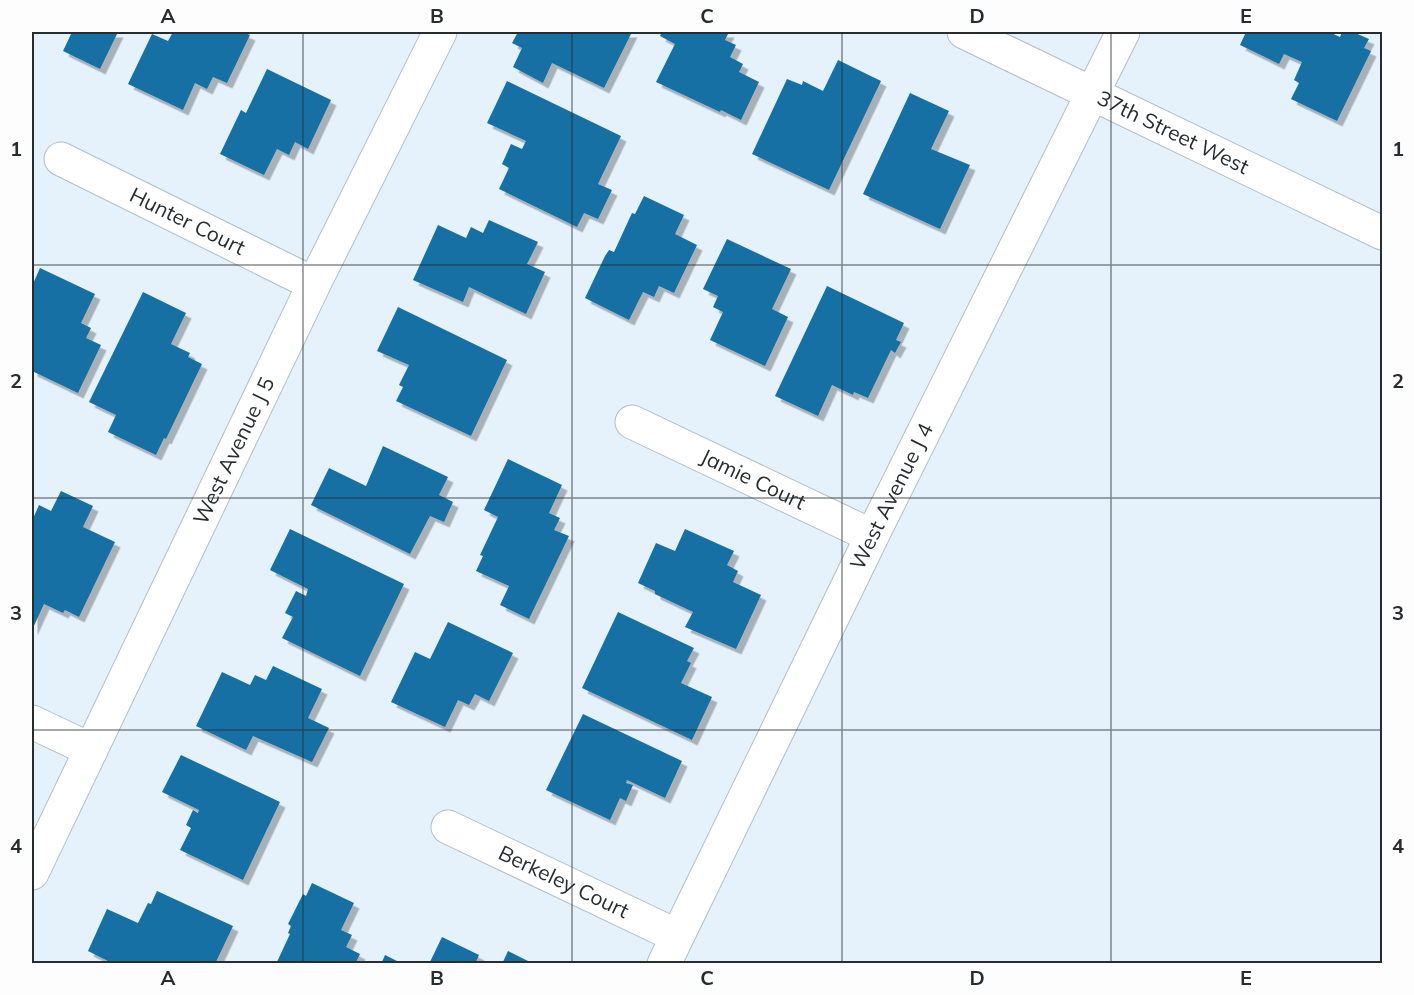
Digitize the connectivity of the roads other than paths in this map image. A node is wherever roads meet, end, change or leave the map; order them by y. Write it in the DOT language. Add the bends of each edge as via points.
graph roads {
  1 [pos="440,32"];
  2 [pos="964,32"];
  3 [pos="1123,32"];
  4 [pos="1092,93"];
  5 [pos="61,159"];
  6 [pos="1383,233"];
  7 [pos="314,284"];
  8 [pos="632,422"];
  9 [pos="872,536"];
  10 [pos="32,722"];
  11 [pos="91,750"];
  12 [pos="448,827"];
  13 [pos="32,873"];
  14 [pos="670,950"];
  1 -- 7 [label="street, West Avenue J 5"];
  2 -- 4 [label="street, 37th Street West"];
  3 -- 4 [label="street, West Avenue J 4"];
  4 -- 6 [label="street, 37th Street West"];
  4 -- 9 [label="street, West Avenue J 4"];
  5 -- 7 [label="street, Hunter Court"];
  7 -- 11 [label="street, West Avenue J 5"];
  8 -- 9 [label="street, Jamie Court"];
  9 -- 14 [label="street, West Avenue J 4"];
  10 -- 11 [label="street"];
  11 -- 13 [label="street, West Avenue J 5"];
  12 -- 14 [label="street, Berkeley Court"];
}
